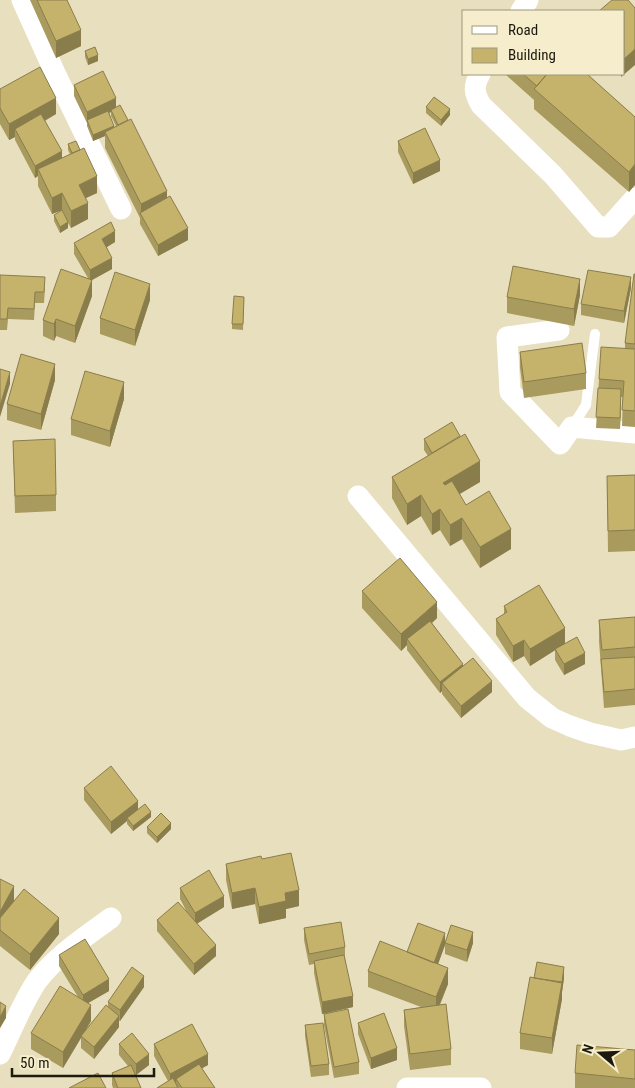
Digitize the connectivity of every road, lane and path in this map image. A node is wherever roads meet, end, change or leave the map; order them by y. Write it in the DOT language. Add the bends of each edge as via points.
graph roads {
  1 [pos="22,0"];
  2 [pos="479,75"];
  3 [pos="635,198"];
  4 [pos="121,209"];
  5 [pos="560,330"];
  6 [pos="595,334"];
  7 [pos="572,427"];
  8 [pos="635,433"];
  9 [pos="358,496"];
  10 [pos="635,737"];
  11 [pos="111,918"];
  12 [pos="0,1054"];
  13 [pos="407,1088"];
  14 [pos="481,1088"];
  1 -- 4 [label="street"];
  2 -- 3 [label="street" via="474,90 481,105 553,175 598,227 609,227"];
  5 -- 7 [label="street" via="507,337 510,392 560,444"];
  6 -- 7 [label="lane" via="586,405"];
  7 -- 8 [label="street"];
  9 -- 10 [label="street" via="527,698 552,718 570,726 621,740"];
  11 -- 12 [label="street" via="63,954 37,981"];
  13 -- 14 [label="street"];
}
